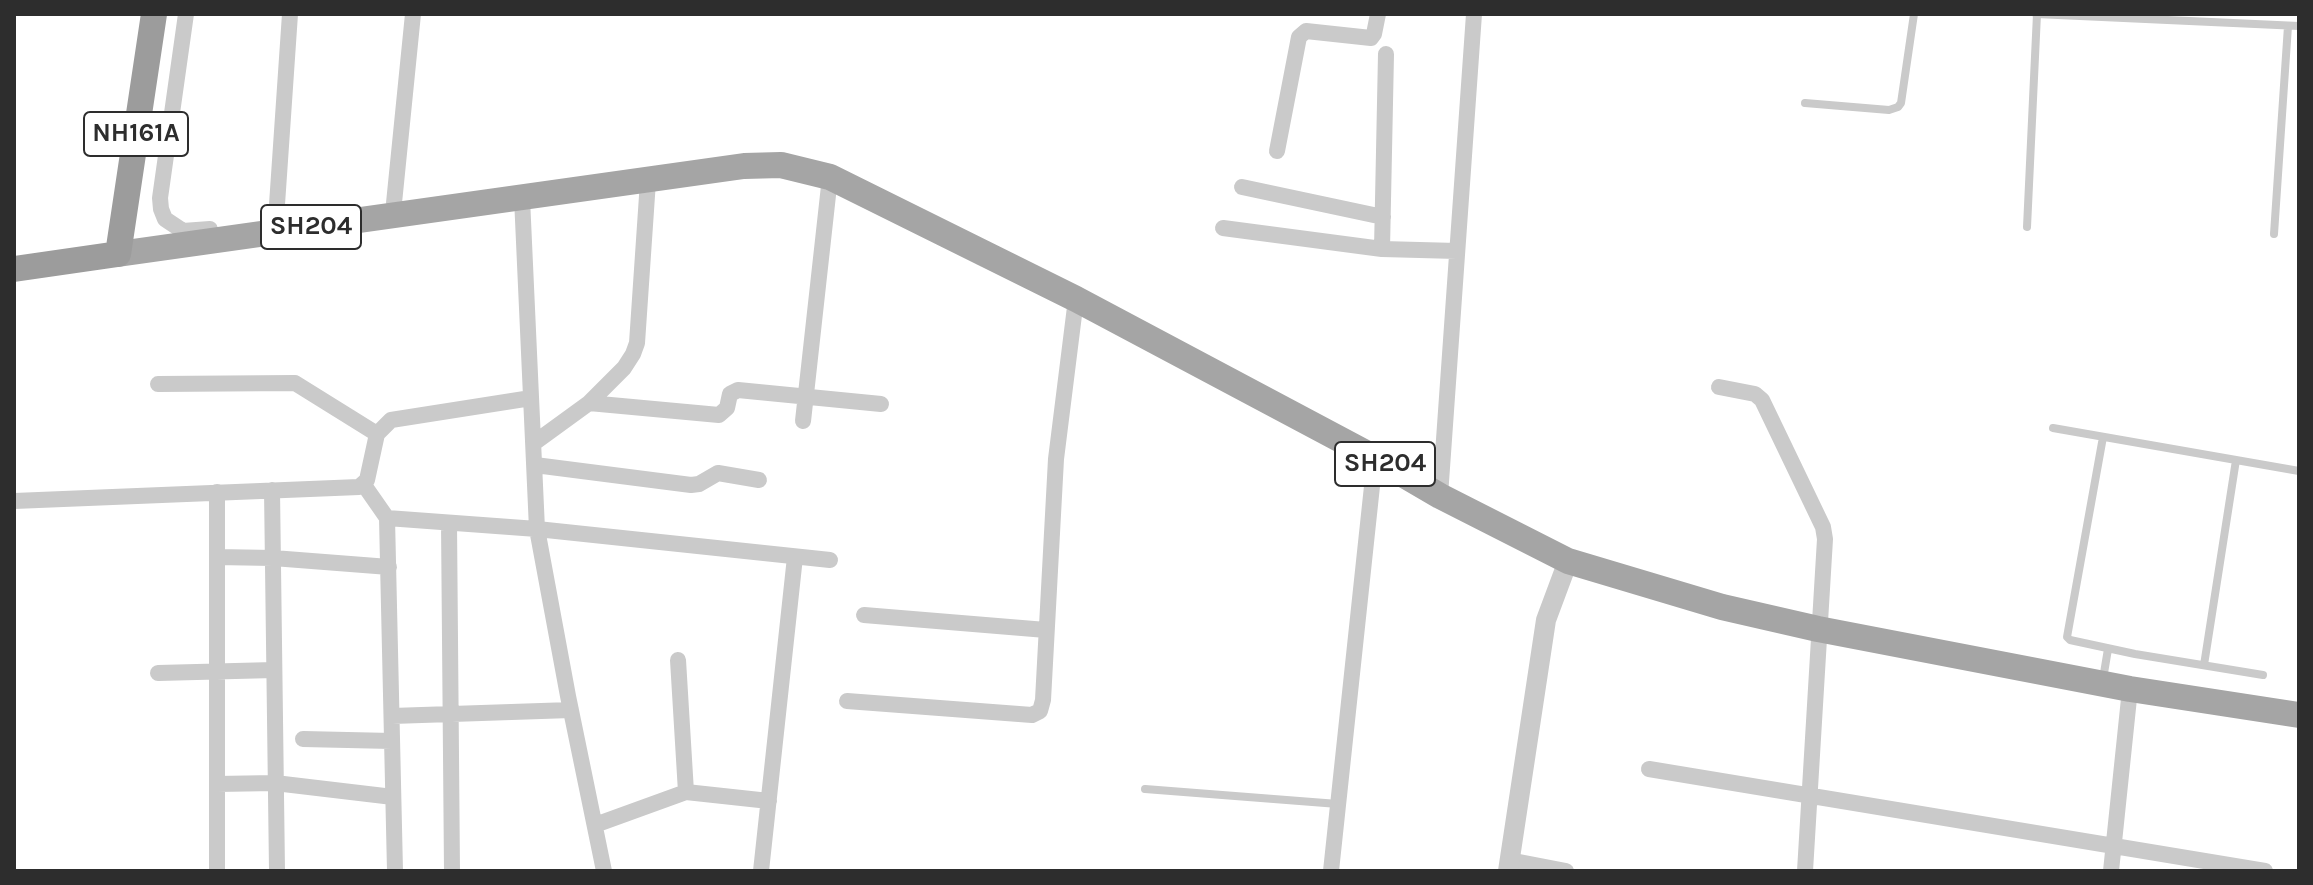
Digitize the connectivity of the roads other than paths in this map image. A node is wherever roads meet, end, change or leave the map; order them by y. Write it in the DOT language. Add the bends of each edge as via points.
graph roads {
  1 [pos="154,14"];
  2 [pos="186,14"];
  3 [pos="290,14"];
  4 [pos="413,14"];
  5 [pos="1378,14"];
  6 [pos="1474,14"];
  7 [pos="1914,14"];
  8 [pos="2036,14"];
  9 [pos="2288,26"];
  10 [pos="2299,26"];
  11 [pos="1386,54"];
  12 [pos="1805,103"];
  13 [pos="1277,151"];
  14 [pos="830,177"];
  15 [pos="648,181"];
  16 [pos="1242,187"];
  17 [pos="513,199"];
  18 [pos="394,203"];
  19 [pos="1383,217"];
  20 [pos="276,219"];
  21 [pos="2027,227"];
  22 [pos="1223,228"];
  23 [pos="2274,234"];
  24 [pos="1382,249"];
  25 [pos="1457,251"];
  26 [pos="118,254"];
  27 [pos="14,269"];
  28 [pos="1076,299"];
  29 [pos="158,384"];
  30 [pos="1719,387"];
  31 [pos="531,398"];
  32 [pos="806,398"];
  33 [pos="589,403"];
  34 [pos="881,404"];
  35 [pos="803,421"];
  36 [pos="2053,428"];
  37 [pos="377,434"];
  38 [pos="2103,437"];
  39 [pos="534,443"];
  40 [pos="1375,458"];
  41 [pos="2236,460"];
  42 [pos="535,465"];
  43 [pos="2299,471"];
  44 [pos="759,480"];
  45 [pos="364,485"];
  46 [pos="272,490"];
  47 [pos="217,492"];
  48 [pos="1440,496"];
  49 [pos="14,501"];
  50 [pos="387,518"];
  51 [pos="449,523"];
  52 [pos="537,529"];
  53 [pos="217,557"];
  54 [pos="795,557"];
  55 [pos="273,558"];
  56 [pos="830,560"];
  57 [pos="1568,561"];
  58 [pos="389,567"];
  59 [pos="864,615"];
  60 [pos="1818,629"];
  61 [pos="1046,630"];
  62 [pos="2108,649"];
  63 [pos="678,660"];
  64 [pos="2204,665"];
  65 [pos="217,670"];
  66 [pos="274,670"];
  67 [pos="158,673"];
  68 [pos="2263,675"];
  69 [pos="2102,684"];
  70 [pos="2130,689"];
  71 [pos="847,701"];
  72 [pos="571,710"];
  73 [pos="452,714"];
  74 [pos="2299,715"];
  75 [pos="392,716"];
  76 [pos="303,739"];
  77 [pos="392,741"];
  78 [pos="1649,769"];
  79 [pos="275,783"];
  80 [pos="217,784"];
  81 [pos="1145,789"];
  82 [pos="686,792"];
  83 [pos="1808,794"];
  84 [pos="393,797"];
  85 [pos="769,801"];
  86 [pos="1338,804"];
  87 [pos="595,825"];
  88 [pos="2114,845"];
  89 [pos="1508,865"];
  90 [pos="217,871"];
  91 [pos="277,871"];
  92 [pos="395,871"];
  93 [pos="452,871"];
  94 [pos="604,871"];
  95 [pos="761,871"];
  96 [pos="1331,871"];
  97 [pos="1566,871"];
  98 [pos="1805,871"];
  99 [pos="2111,871"];
  100 [pos="2265,871"];
  1 -- 26 [label="highway, NH161A"];
  2 -- 20 [label="street" via="160,198 165,219 183,231"];
  3 -- 20 [label="street"];
  4 -- 18 [label="street"];
  5 -- 13 [label="street" via="1371,38 1306,31 1299,37"];
  6 -- 25 [label="street"];
  7 -- 12 [label="lane" via="1898,107"];
  8 -- 9 [label="lane"];
  8 -- 21 [label="lane"];
  9 -- 10 [label="lane"];
  9 -- 23 [label="lane"];
  11 -- 19 [label="street"];
  14 -- 15 [label="main road, SH204" via="781,165"];
  14 -- 28 [label="main road, SH204"];
  14 -- 32 [label="street"];
  15 -- 17 [label="main road, SH204"];
  15 -- 33 [label="street" via="637,343 624,368"];
  16 -- 19 [label="street"];
  17 -- 18 [label="street" via="510,189"];
  17 -- 26 [label="main road, SH204"];
  17 -- 31 [label="street"];
  18 -- 20 [label="street"];
  19 -- 24 [label="street"];
  22 -- 24 [label="street"];
  24 -- 25 [label="street"];
  25 -- 48 [label="street"];
  26 -- 27 [label="highway"];
  28 -- 40 [label="main road, SH204"];
  28 -- 61 [label="street" via="1056,459"];
  29 -- 37 [label="street" via="295,383"];
  30 -- 60 [label="street" via="1762,400 1823,527 1826,549"];
  31 -- 37 [label="street" via="391,420"];
  31 -- 39 [label="street"];
  32 -- 33 [label="street" via="738,390 719,415"];
  32 -- 34 [label="street"];
  32 -- 35 [label="street"];
  33 -- 39 [label="street"];
  36 -- 38 [label="lane"];
  37 -- 45 [label="street"];
  38 -- 41 [label="lane"];
  38 -- 62 [label="lane" via="2066,632 2070,640"];
  39 -- 42 [label="street"];
  40 -- 48 [label="main road, SH204"];
  40 -- 86 [label="street"];
  41 -- 43 [label="lane"];
  41 -- 64 [label="lane"];
  42 -- 44 [label="street" via="691,485 718,473"];
  42 -- 52 [label="street"];
  45 -- 46 [label="street"];
  45 -- 50 [label="street"];
  46 -- 47 [label="street"];
  46 -- 55 [label="street"];
  47 -- 49 [label="street"];
  47 -- 53 [label="street"];
  48 -- 57 [label="main road, SH204"];
  50 -- 51 [label="street"];
  50 -- 58 [label="street"];
  51 -- 52 [label="street"];
  51 -- 73 [label="street"];
  52 -- 54 [label="street"];
  52 -- 72 [label="street"];
  53 -- 55 [label="street"];
  53 -- 65 [label="street"];
  54 -- 56 [label="street"];
  54 -- 85 [label="street"];
  55 -- 58 [label="street"];
  55 -- 66 [label="street"];
  57 -- 60 [label="main road, SH204"];
  57 -- 89 [label="street" via="1546,620"];
  58 -- 75 [label="street"];
  59 -- 61 [label="street"];
  60 -- 69 [label="main road, SH204"];
  60 -- 83 [label="street"];
  61 -- 71 [label="street" via="1043,700 1036,714"];
  62 -- 64 [label="lane"];
  62 -- 69 [label="lane"];
  63 -- 82 [label="street"];
  64 -- 68 [label="lane"];
  65 -- 66 [label="street"];
  65 -- 67 [label="street"];
  65 -- 80 [label="street"];
  66 -- 79 [label="street"];
  69 -- 70 [label="main road, SH204"];
  70 -- 74 [label="main road, SH204"];
  70 -- 88 [label="street"];
  72 -- 73 [label="street"];
  72 -- 87 [label="street"];
  73 -- 75 [label="street"];
  73 -- 93 [label="street"];
  75 -- 77 [label="street"];
  76 -- 77 [label="street"];
  77 -- 84 [label="street"];
  78 -- 83 [label="street"];
  79 -- 80 [label="street"];
  79 -- 84 [label="street"];
  79 -- 91 [label="street"];
  80 -- 90 [label="street"];
  81 -- 86 [label="lane"];
  82 -- 85 [label="street"];
  82 -- 87 [label="street"];
  83 -- 88 [label="street"];
  83 -- 98 [label="street"];
  84 -- 92 [label="street"];
  85 -- 95 [label="street"];
  86 -- 96 [label="street"];
  87 -- 94 [label="street"];
  88 -- 99 [label="street"];
  88 -- 100 [label="street"];
  89 -- 97 [label="street"];
}
